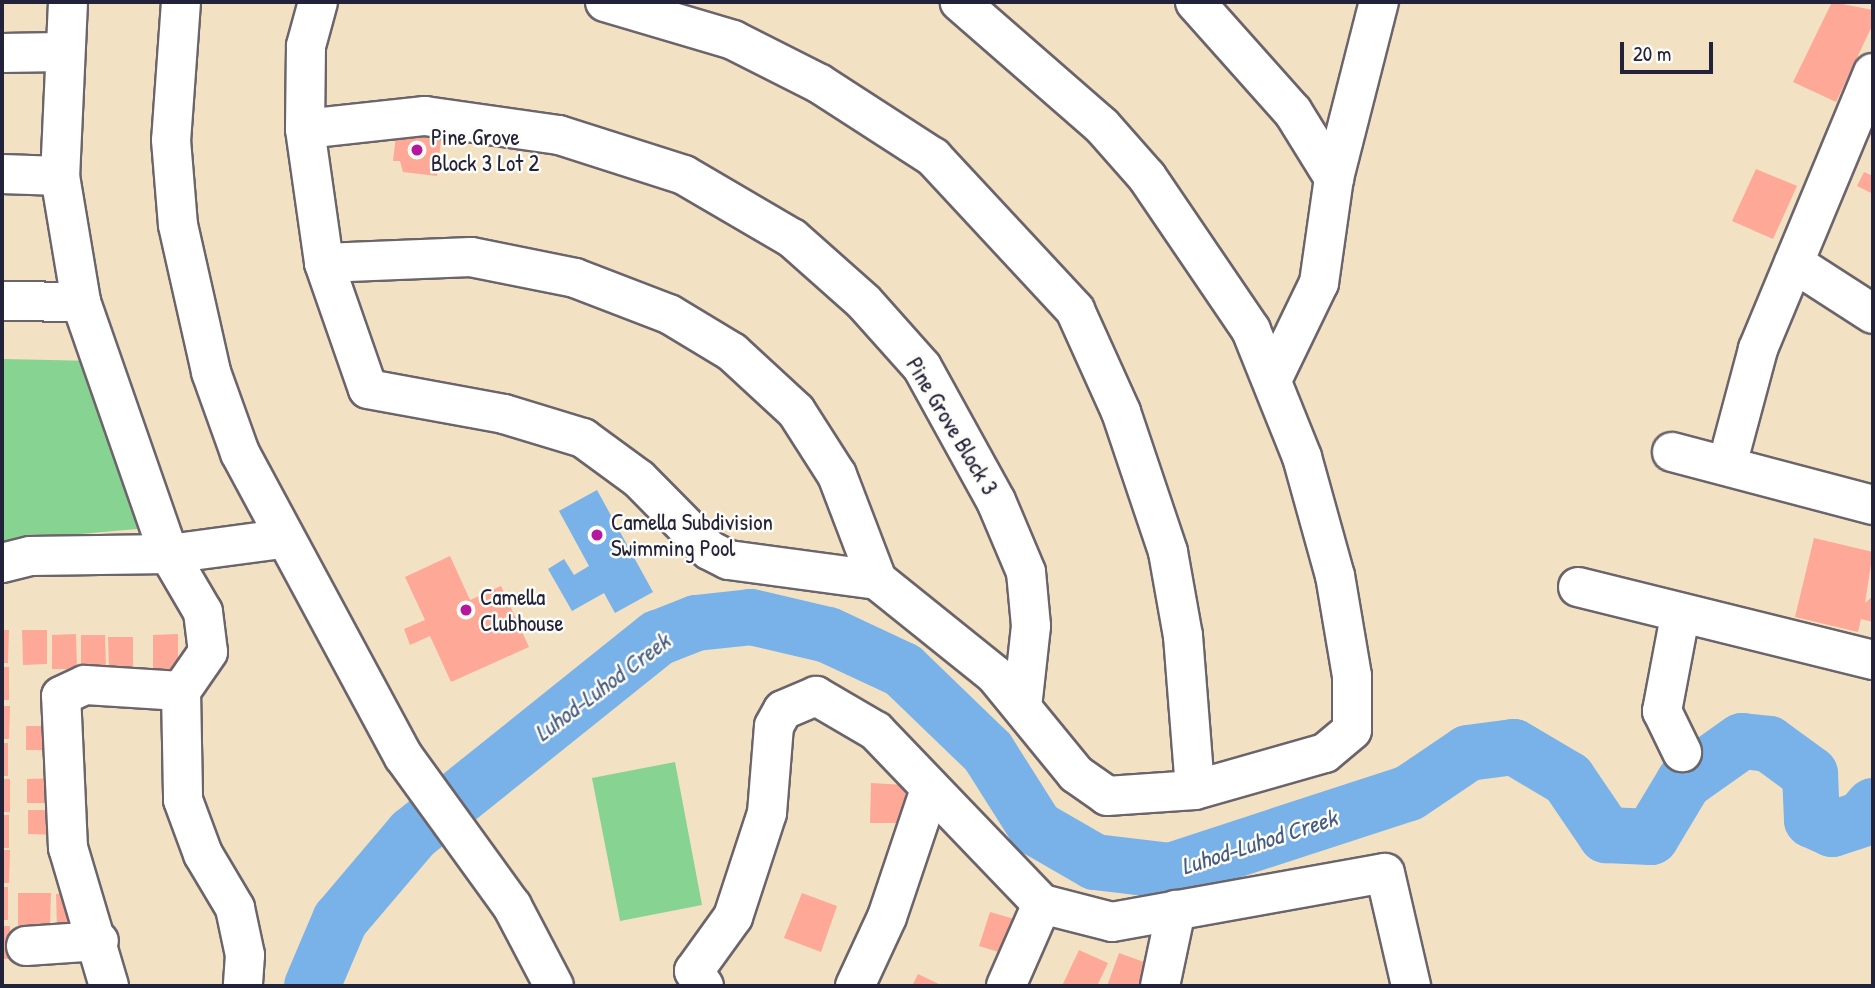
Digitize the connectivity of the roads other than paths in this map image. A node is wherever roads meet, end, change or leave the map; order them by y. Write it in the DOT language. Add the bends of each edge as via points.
graph roads {
  1 [pos="68,2"];
  2 [pos="181,2"];
  3 [pos="318,2"];
  4 [pos="605,2"];
  5 [pos="960,2"];
  6 [pos="1379,2"];
  7 [pos="1198,3"];
  8 [pos="62,52"];
  9 [pos="2,53"];
  10 [pos="1873,72"];
  11 [pos="1863,120"];
  12 [pos="305,129"];
  13 [pos="2,174"];
  14 [pos="60,176"];
  15 [pos="1334,178"];
  16 [pos="324,262"];
  17 [pos="1794,263"];
  18 [pos="2,301"];
  19 [pos="81,302"];
  20 [pos="1873,314"];
  21 [pos="1273,378"];
  22 [pos="1672,452"];
  23 [pos="1727,466"];
  24 [pos="1873,505"];
  25 [pos="282,539"];
  26 [pos="169,554"];
  27 [pos="2,563"];
  28 [pos="877,580"];
  29 [pos="1578,587"];
  30 [pos="1680,616"];
  31 [pos="1873,660"];
  32 [pos="181,691"];
  33 [pos="1022,707"];
  34 [pos="1682,752"];
  35 [pos="1195,790"];
  36 [pos="929,792"];
  37 [pos="1042,904"];
  38 [pos="1176,911"];
  39 [pos="99,941"];
  40 [pos="26,946"];
  41 [pos="109,986"];
  42 [pos="243,986"];
  43 [pos="554,986"];
  44 [pos="704,986"];
  45 [pos="855,986"];
  46 [pos="1006,986"];
  47 [pos="1160,986"];
  48 [pos="1411,986"];
  1 -- 8 [label="street"];
  2 -- 25 [label="street" via="171,140 178,225 211,372"];
  3 -- 12 [label="street" via="306,46"];
  4 -- 35 [label="street" via="733,40 820,84 933,156 1075,310 1121,412 1168,552 1183,636"];
  5 -- 21 [label="street" via="1046,71 1147,177 1251,330"];
  6 -- 15 [label="street"];
  7 -- 15 [label="street" via="1293,112"];
  8 -- 9 [label="street"];
  8 -- 14 [label="street"];
  10 -- 11 [label="street"];
  11 -- 17 [label="street"];
  12 -- 16 [label="street"];
  12 -- 33 [label="street, Pine Grove Block 3" via="425,116 559,135 684,175 792,238 864,302 922,368 996,501 1026,572 1031,626"];
  13 -- 14 [label="street"];
  14 -- 19 [label="street"];
  15 -- 21 [label="street" via="1319,283"];
  16 -- 28 [label="street" via="361,376 377,395 504,414 583,438 639,479 709,550 729,559"];
  16 -- 28 [label="street" via="471,257 575,278 669,313 732,352 796,411 837,475"];
  17 -- 20 [label="street"];
  17 -- 23 [label="street" via="1758,349"];
  18 -- 19 [label="street"];
  19 -- 26 [label="street"];
  21 -- 35 [label="street" via="1335,576 1352,676 1352,730 1325,753"];
  22 -- 23 [label="street"];
  23 -- 24 [label="street"];
  25 -- 26 [label="street"];
  25 -- 43 [label="street" via="424,789 512,906"];
  26 -- 27 [label="street" via="30,556"];
  26 -- 32 [label="street" via="198,594 208,652"];
  28 -- 33 [label="street" via="995,675"];
  29 -- 30 [label="street"];
  30 -- 31 [label="street"];
  30 -- 34 [label="street" via="1662,711"];
  32 -- 39 [label="street" via="85,685 61,696 68,848"];
  32 -- 42 [label="street" via="183,800 203,854 235,908 245,955"];
  33 -- 35 [label="street" via="1076,774 1107,796"];
  36 -- 37 [label="street"];
  36 -- 44 [label="street" via="854,713 817,696 783,710 774,726 767,813 750,870 733,918 694,971"];
  36 -- 45 [label="street" via="887,917"];
  37 -- 38 [label="street" via="1112,922"];
  37 -- 46 [label="street"];
  38 -- 47 [label="street"];
  38 -- 48 [label="street" via="1385,873"];
  39 -- 40 [label="street"];
  39 -- 41 [label="street"];
}
